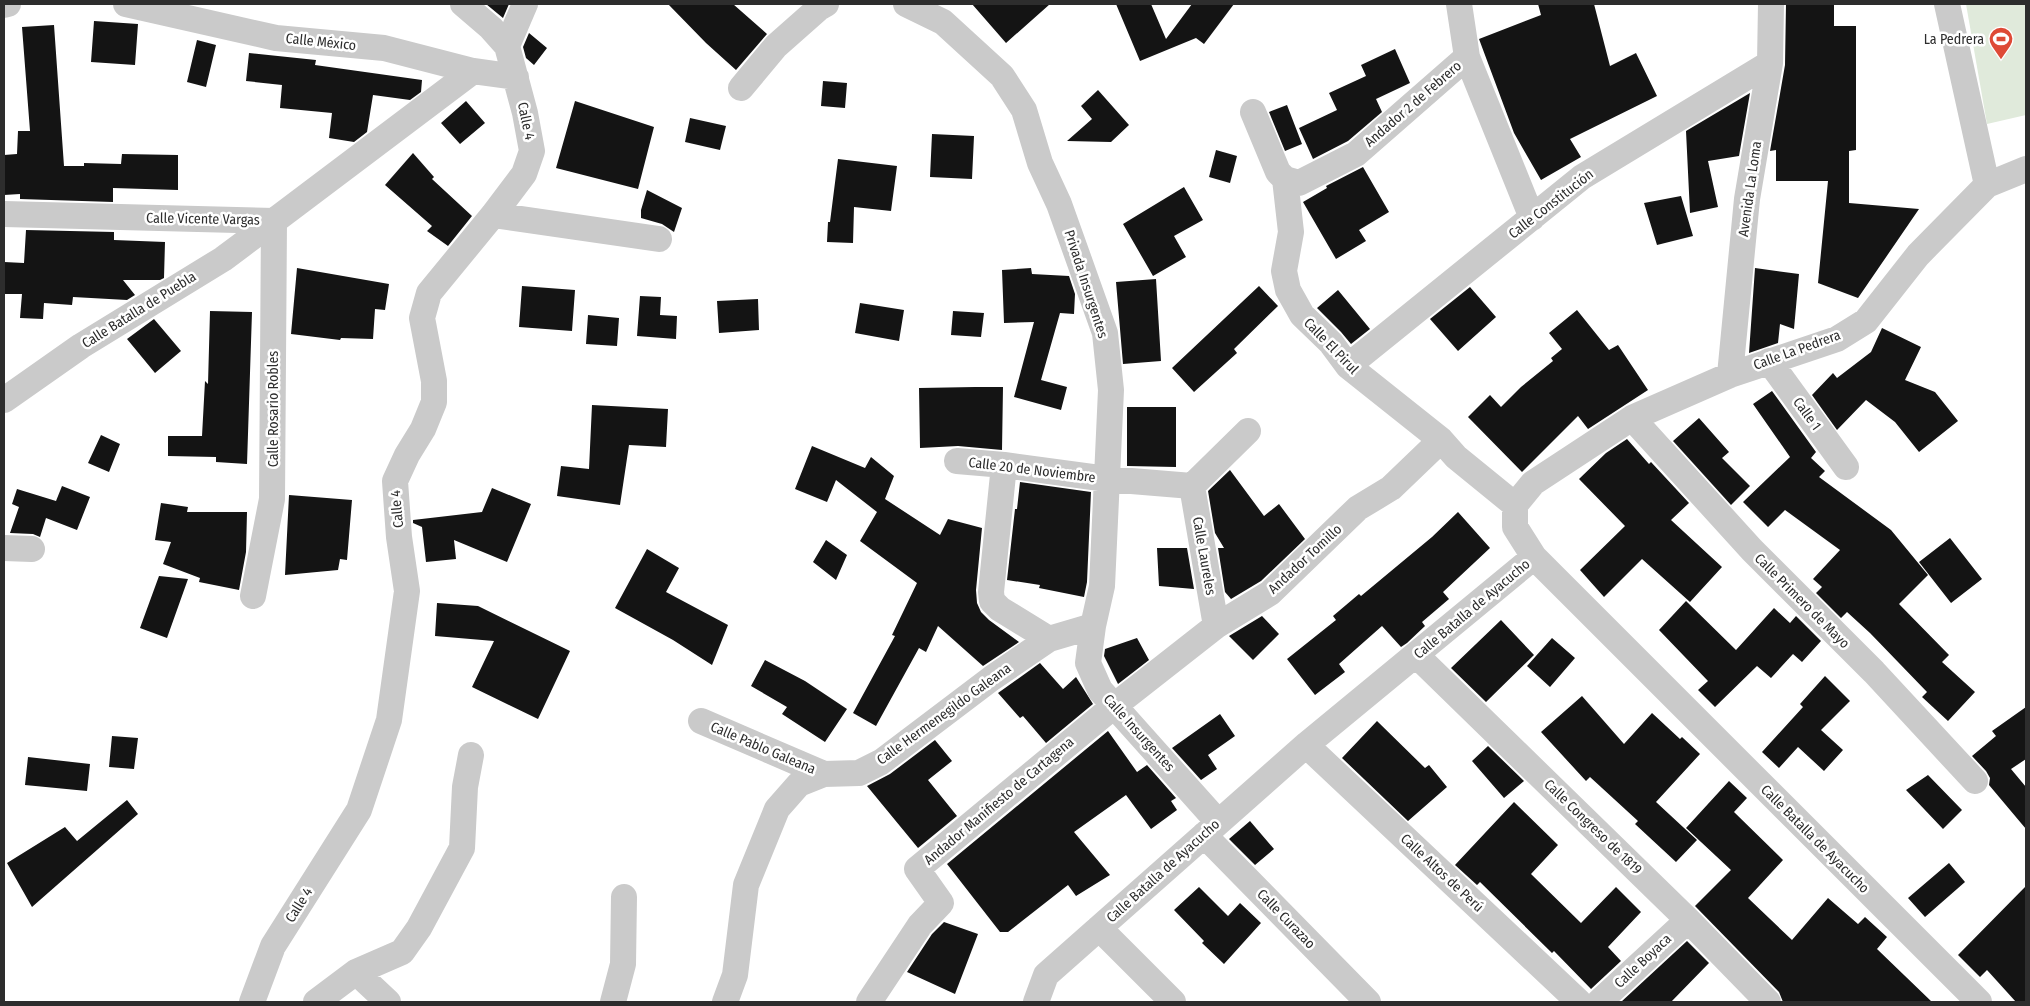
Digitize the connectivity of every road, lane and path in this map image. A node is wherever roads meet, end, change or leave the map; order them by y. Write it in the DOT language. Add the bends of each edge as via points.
graph roads {
  1 [pos="8,4"];
  2 [pos="126,4"];
  3 [pos="463,4"];
  4 [pos="525,4"];
  5 [pos="826,4"];
  6 [pos="906,4"];
  7 [pos="1459,4"];
  8 [pos="1771,4"];
  9 [pos="1947,4"];
  10 [pos="4,6"];
  11 [pos="507,46"];
  12 [pos="1467,57"];
  13 [pos="1770,63"];
  14 [pos="473,71"];
  15 [pos="516,77"];
  16 [pos="741,88"];
  17 [pos="1253,112"];
  18 [pos="2026,169"];
  19 [pos="1285,179"];
  20 [pos="1987,185"];
  21 [pos="4,214"];
  22 [pos="493,215"];
  23 [pos="1532,218"];
  24 [pos="274,221"];
  25 [pos="659,239"];
  26 [pos="1768,361"];
  27 [pos="1348,366"];
  28 [pos="1730,375"];
  29 [pos="4,400"];
  30 [pos="1632,418"];
  31 [pos="1248,431"];
  32 [pos="1441,440"];
  33 [pos="957,461"];
  34 [pos="1004,465"];
  35 [pos="1846,467"];
  36 [pos="1107,479"];
  37 [pos="1192,486"];
  38 [pos="1515,505"];
  39 [pos="4,548"];
  40 [pos="32,549"];
  41 [pos="1534,557"];
  42 [pos="254,596"];
  43 [pos="1093,626"];
  44 [pos="1216,626"];
  45 [pos="1049,639"];
  46 [pos="1416,655"];
  47 [pos="1114,706"];
  48 [pos="702,721"];
  49 [pos="1306,745"];
  50 [pos="471,755"];
  51 [pos="824,774"];
  52 [pos="1976,781"];
  53 [pos="1211,829"];
  54 [pos="624,897"];
  55 [pos="1688,920"];
  56 [pos="1100,928"];
  57 [pos="356,972"];
  58 [pos="252,1002"];
  59 [pos="316,1002"];
  60 [pos="388,1002"];
  61 [pos="613,1002"];
  62 [pos="725,1002"];
  63 [pos="869,1002"];
  64 [pos="1036,1002"];
  65 [pos="1173,1002"];
  66 [pos="1368,1002"];
  67 [pos="1579,1002"];
  68 [pos="1599,1002"];
  69 [pos="1768,1002"];
  70 [pos="1977,1002"];
  1 -- 10 [label="street"];
  2 -- 14 [label="street, Calle México" via="276,38 384,48"];
  3 -- 11 [label="street"];
  4 -- 11 [label="street"];
  5 -- 16 [label="street" via="776,46"];
  6 -- 36 [label="street, Privada Insurgentes" via="943,22 1002,76 1024,110 1040,163 1059,204 1105,333 1112,390"];
  7 -- 12 [label="street"];
  8 -- 13 [label="street, Avenida La Loma"];
  9 -- 20 [label="street"];
  11 -- 15 [label="street, Calle 4"];
  12 -- 19 [label="street, Andador 2 de Febrero" via="1356,154 1299,183"];
  12 -- 23 [label="street, Andador 2 de Febrero"];
  13 -- 23 [label="street, Calle Constitución" via="1582,177"];
  13 -- 28 [label="street, Avenida La Loma" via="1747,199"];
  14 -- 15 [label="street, Calle México"];
  14 -- 24 [label="street, Calle Vicente Vargas"];
  15 -- 22 [label="street, Calle 4" via="532,151 524,174"];
  17 -- 19 [label="street" via="1278,172"];
  18 -- 20 [label="street"];
  19 -- 27 [label="street, Calle El Pirul" via="1291,232 1284,271 1288,290 1302,315 1331,343"];
  20 -- 26 [label="street, Calle La Pedrera" via="1918,255 1866,321 1837,339"];
  21 -- 24 [label="street, Calle Vicente Vargas"];
  22 -- 25 [label="street"];
  22 -- 58 [label="street, Calle 4" via="429,293 422,318 434,381 434,402 423,430 394,481 407,591 389,720 359,810 273,946"];
  23 -- 27 [label="street, Calle Constitución"];
  24 -- 29 [label="street, Calle Batalla de Puebla" via="223,259 81,346"];
  24 -- 42 [label="street, Calle Rosario Robles" via="272,498"];
  26 -- 28 [label="street, Calle La Pedrera"];
  26 -- 35 [label="street, Calle 1"];
  27 -- 32 [label="street, Calle El Pirul"];
  28 -- 30 [label="street, Calle La Pedrera"];
  30 -- 38 [label="street, Calle La Pedrera" via="1533,483"];
  30 -- 52 [label="street, Calle Primero de Mayo" via="1752,550 1874,672"];
  31 -- 37 [label="street"];
  32 -- 38 [label="street, Calle El Pirul" via="1456,457"];
  32 -- 44 [label="street, Andador Tomillo" via="1391,488 1358,508 1270,593"];
  33 -- 34 [label="street, Calle 20 de Noviembre"];
  34 -- 36 [label="street, Calle 20 de Noviembre"];
  34 -- 45 [label="street" via="992,601 1000,610"];
  36 -- 37 [label="street, Calle 20 de Noviembre"];
  36 -- 43 [label="street, Privada Insurgentes" via="1102,586"];
  37 -- 44 [label="street, Calle Laureles"];
  38 -- 41 [label="street" via="1516,527"];
  39 -- 40 [label="street"];
  41 -- 46 [label="street, Calle Batalla de Ayacucho"];
  41 -- 70 [label="street, Calle Batalla de Ayacucho"];
  43 -- 45 [label="street"];
  43 -- 47 [label="street, Calle Insurgentes" via="1088,663 1100,690"];
  44 -- 47 [label="street, Andador Tomillo"];
  45 -- 51 [label="street, Calle Hermenegildo Galeana" via="881,762 859,773"];
  46 -- 49 [label="street, Calle Batalla de Ayacucho"];
  46 -- 55 [label="street, Calle Congreso de 1819"];
  47 -- 53 [label="street, Calle Insurgentes"];
  47 -- 63 [label="street, Andador Manifiesto de Cartagena" via="917,869 941,903 920,925"];
  48 -- 51 [label="street, Calle Pablo Galeana"];
  49 -- 53 [label="street, Calle Batalla de Ayacucho"];
  49 -- 67 [label="street, Calle Altos de Perú"];
  50 -- 57 [label="street" via="465,787 462,848 454,864 420,928 402,952"];
  51 -- 62 [label="street, Calle Hermenegildo Galeana" via="800,784 777,809 746,885 735,976"];
  53 -- 56 [label="street, Calle Batalla de Ayacucho"];
  53 -- 66 [label="street, Calle Curazao"];
  54 -- 61 [label="street" via="623,964"];
  55 -- 68 [label="street, Calle Boyaca"];
  55 -- 69 [label="street, Calle Congreso de 1819"];
  56 -- 64 [label="street, Calle Batalla de Ayacucho" via="1046,975"];
  56 -- 65 [label="street"];
  57 -- 59 [label="street"];
  57 -- 60 [label="street"];
}
